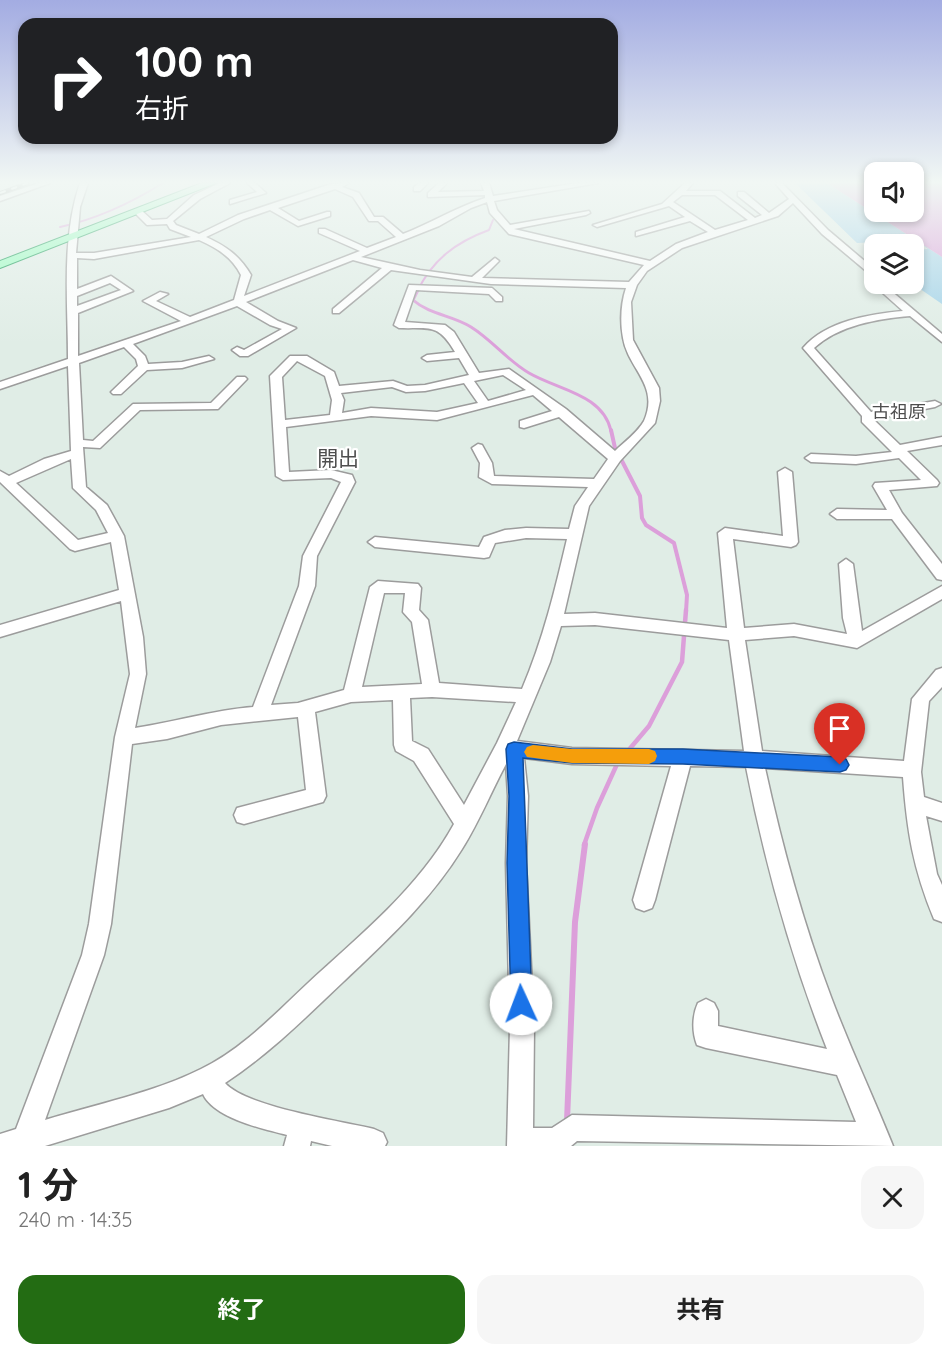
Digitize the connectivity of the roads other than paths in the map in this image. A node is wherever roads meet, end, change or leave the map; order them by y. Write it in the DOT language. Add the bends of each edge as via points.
graph roads {
  1 [pos="334,236"];
  2 [pos="524,236"];
  3 [pos="707,236"];
  4 [pos="824,236"];
  5 [pos="830,236"];
  6 [pos="72,237"];
  7 [pos="200,237"];
  8 [pos="402,237"];
  9 [pos="367,251"];
  10 [pos="72,255"];
  11 [pos="352,257"];
  12 [pos="495,261"];
  13 [pos="651,264"];
  14 [pos="0,265"];
  15 [pos="864,265"];
  16 [pos="389,267"];
  17 [pos="864,272"];
  18 [pos="427,275"];
  19 [pos="476,279"];
  20 [pos="632,285"];
  21 [pos="422,287"];
  22 [pos="73,294"];
  23 [pos="163,294"];
  24 [pos="890,294"];
  25 [pos="899,294"];
  26 [pos="499,299"];
  27 [pos="238,302"];
  28 [pos="74,311"];
  29 [pos="336,311"];
  30 [pos="912,313"];
  31 [pos="190,321"];
  32 [pos="942,329"];
  33 [pos="942,339"];
  34 [pos="126,343"];
  35 [pos="237,350"];
  36 [pos="462,354"];
  37 [pos="427,358"];
  38 [pos="209,359"];
  39 [pos="73,362"];
  40 [pos="144,367"];
  41 [pos="471,378"];
  42 [pos="241,379"];
  43 [pos="0,386"];
  44 [pos="335,390"];
  45 [pos="535,391"];
  46 [pos="117,392"];
  47 [pos="935,404"];
  48 [pos="485,405"];
  49 [pos="562,412"];
  50 [pos="868,416"];
  51 [pos="336,418"];
  52 [pos="279,424"];
  53 [pos="524,424"];
  54 [pos="942,441"];
  55 [pos="77,448"];
  56 [pos="478,448"];
  57 [pos="901,451"];
  58 [pos="615,458"];
  59 [pos="811,458"];
  60 [pos="785,472"];
  61 [pos="4,478"];
  62 [pos="596,483"];
  63 [pos="837,514"];
  64 [pos="896,515"];
  65 [pos="574,534"];
  66 [pos="117,536"];
  67 [pos="375,542"];
  68 [pos="846,564"];
  69 [pos="942,575"];
  70 [pos="942,592"];
  71 [pos="127,593"];
  72 [pos="555,620"];
  73 [pos="0,631"];
  74 [pos="736,635"];
  75 [pos="857,642"];
  76 [pos="942,675"];
  77 [pos="432,690"];
  78 [pos="402,691"];
  79 [pos="351,695"];
  80 [pos="526,696"];
  81 [pos="306,708"];
  82 [pos="259,713"];
  83 [pos="124,737"];
  84 [pos="509,748"];
  85 [pos="683,756"];
  86 [pos="755,759"];
  87 [pos="912,772"];
  88 [pos="915,803"];
  89 [pos="942,812"];
  90 [pos="244,815"];
  91 [pos="465,822"];
  92 [pos="644,900"];
  93 [pos="942,911"];
  94 [pos="706,1011"];
  95 [pos="843,1062"];
  96 [pos="211,1078"];
  97 [pos="300,1135"];
  98 [pos="878,1140"];
  99 [pos="374,1142"];
  100 [pos="17,1143"];
  101 [pos="520,1143"];
  1 -- 9 [label="street"];
  2 -- 13 [label="street"];
  3 -- 13 [label="street" via="679,246"];
  4 -- 17 [label="street"];
  5 -- 15 [label="street"];
  6 -- 10 [label="street"];
  6 -- 14 [label="main road"];
  7 -- 10 [label="street" via="94,256"];
  7 -- 27 [label="street" via="218,246 245,271"];
  8 -- 9 [label="street"];
  9 -- 11 [label="street"];
  10 -- 22 [label="street"];
  11 -- 16 [label="street"];
  11 -- 27 [label="street"];
  12 -- 19 [label="street"];
  13 -- 20 [label="street"];
  16 -- 18 [label="street"];
  16 -- 29 [label="street"];
  18 -- 19 [label="street"];
  18 -- 21 [label="street"];
  19 -- 20 [label="street" via="523,284"];
  20 -- 58 [label="street" via="626,302 628,340 653,388 654,400 649,423"];
  21 -- 26 [label="street" via="492,291"];
  21 -- 36 [label="street" via="412,287 399,325 441,327"];
  22 -- 28 [label="street"];
  22 -- 28 [label="street" via="111,279 128,291"];
  23 -- 31 [label="street" via="148,301"];
  24 -- 30 [label="street"];
  25 -- 32 [label="street"];
  27 -- 31 [label="street"];
  27 -- 35 [label="street" via="291,328 244,354"];
  28 -- 39 [label="street"];
  30 -- 33 [label="street"];
  30 -- 50 [label="street" via="866,319 808,348"];
  31 -- 34 [label="street"];
  34 -- 39 [label="street"];
  34 -- 40 [label="street"];
  36 -- 37 [label="street"];
  36 -- 41 [label="street"];
  38 -- 40 [label="street"];
  39 -- 43 [label="street"];
  39 -- 55 [label="street"];
  40 -- 46 [label="street"];
  41 -- 44 [label="street" via="425,388 386,384"];
  41 -- 45 [label="street" via="505,371"];
  41 -- 48 [label="street"];
  42 -- 55 [label="street" via="214,407 137,406 96,445"];
  44 -- 51 [label="street"];
  44 -- 52 [label="street" via="330,374 303,358 294,358 276,376"];
  45 -- 48 [label="street"];
  45 -- 49 [label="street"];
  47 -- 50 [label="street"];
  48 -- 51 [label="street" via="437,416 371,412"];
  49 -- 53 [label="street"];
  49 -- 58 [label="street"];
  50 -- 57 [label="street" via="866,419"];
  51 -- 52 [label="street"];
  52 -- 82 [label="street" via="283,476 331,474 347,478 348,482 310,556 307,586"];
  54 -- 57 [label="street"];
  55 -- 61 [label="street"];
  55 -- 66 [label="street" via="80,488 102,508"];
  56 -- 62 [label="street" via="486,463 486,477 492,480"];
  57 -- 59 [label="street" via="856,460"];
  57 -- 64 [label="street" via="932,483 880,486"];
  58 -- 62 [label="street"];
  60 -- 74 [label="street" via="791,542 725,533"];
  61 -- 66 [label="street" via="75,546"];
  62 -- 65 [label="street" via="582,506"];
  63 -- 64 [label="street"];
  64 -- 69 [label="street"];
  65 -- 67 [label="street" via="505,535 489,540 484,553"];
  65 -- 72 [label="street"];
  66 -- 71 [label="street"];
  68 -- 75 [label="street"];
  70 -- 75 [label="street"];
  71 -- 73 [label="street"];
  71 -- 83 [label="street" via="138,674"];
  72 -- 74 [label="street" via="595,618"];
  72 -- 80 [label="street"];
  74 -- 75 [label="street" via="794,630"];
  74 -- 86 [label="street"];
  76 -- 87 [label="street" via="921,699"];
  77 -- 78 [label="street"];
  77 -- 79 [label="street" via="420,620 411,612 413,588 378,587"];
  77 -- 80 [label="street"];
  78 -- 79 [label="street"];
  78 -- 91 [label="street" via="403,745 421,755"];
  79 -- 81 [label="street"];
  80 -- 84 [label="street"];
  81 -- 82 [label="street"];
  81 -- 90 [label="street" via="316,796"];
  82 -- 83 [label="street"];
  83 -- 100 [label="street" via="93,956"];
  84 -- 85 [label="street" via="572,756"];
  84 -- 91 [label="street"];
  84 -- 101 [label="street" via="518,796"];
  85 -- 86 [label="street"];
  85 -- 92 [label="street"];
  86 -- 87 [label="street"];
  86 -- 95 [label="street" via="772,844"];
  87 -- 88 [label="street"];
  88 -- 89 [label="street"];
  88 -- 93 [label="street" via="927,874"];
  91 -- 96 [label="street" via="439,867 390,922 246,1055"];
  94 -- 95 [label="street" via="706,1036"];
  95 -- 98 [label="street"];
  96 -- 97 [label="street" via="212,1088 224,1099"];
  96 -- 100 [label="street"];
  97 -- 99 [label="street"];
  98 -- 101 [label="street" via="572,1128 557,1140"];
}
